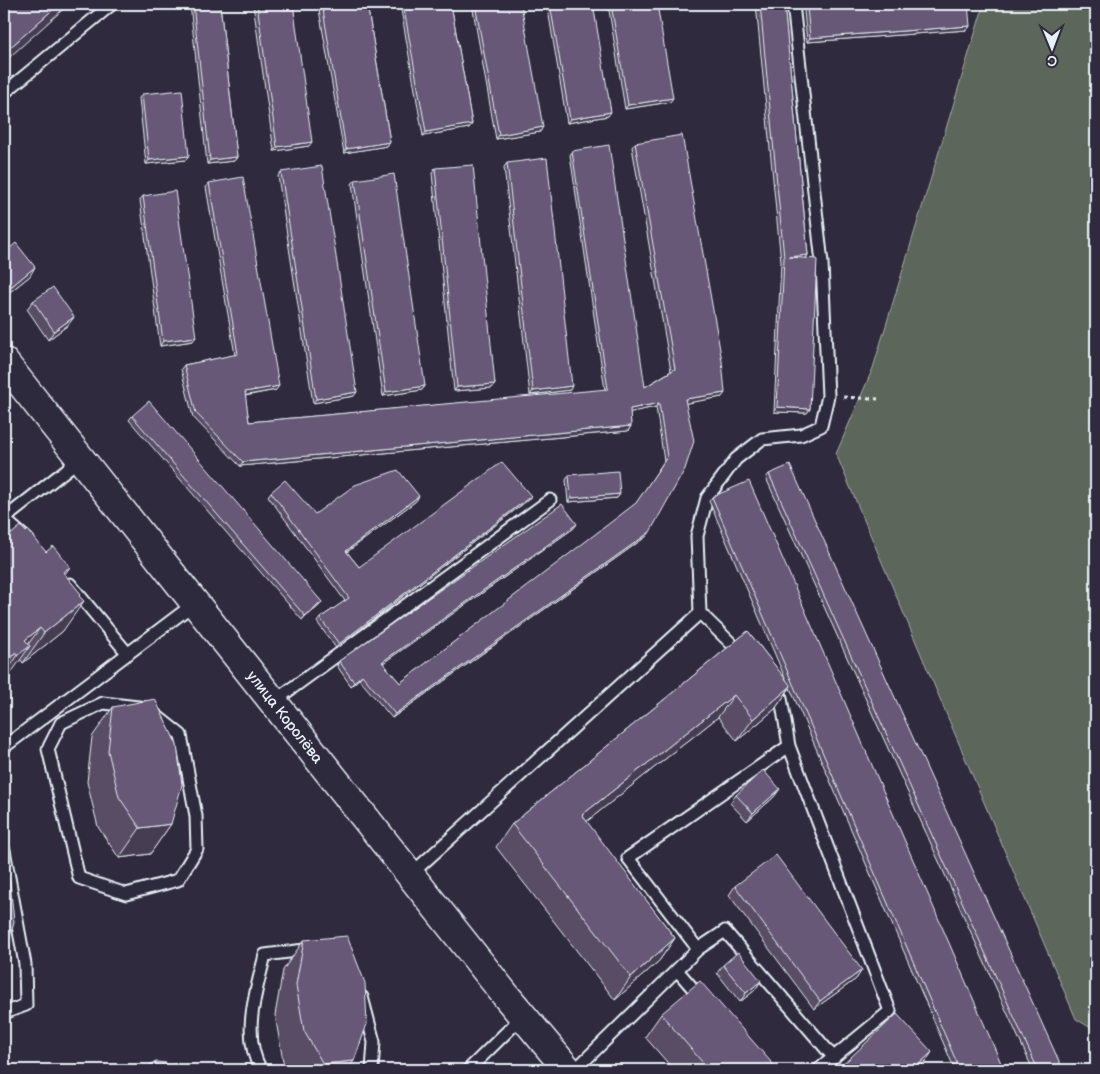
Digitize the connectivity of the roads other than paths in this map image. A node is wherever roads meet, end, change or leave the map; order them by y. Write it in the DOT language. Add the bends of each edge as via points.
graph roads {
  1 [pos="112,4"];
  2 [pos="793,4"];
  3 [pos="4,93"];
  4 [pos="4,362"];
  5 [pos="80,458"];
  6 [pos="550,500"];
  7 [pos="4,519"];
  8 [pos="40,551"];
  9 [pos="60,572"];
  10 [pos="195,603"];
  11 [pos="700,613"];
  12 [pos="128,654"];
  13 [pos="754,666"];
  14 [pos="767,679"];
  15 [pos="273,702"];
  16 [pos="57,707"];
  17 [pos="61,723"];
  18 [pos="789,746"];
  19 [pos="4,747"];
  20 [pos="4,850"];
  21 [pos="410,875"];
  22 [pos="326,947"];
  23 [pos="698,949"];
  24 [pos="677,970"];
  25 [pos="355,985"];
  26 [pos="708,1006"];
  27 [pos="4,1013"];
  28 [pos="523,1016"];
  29 [pos="834,1058"];
  30 [pos="261,1070"];
  31 [pos="372,1070"];
  32 [pos="468,1070"];
  33 [pos="568,1070"];
  34 [pos="575,1070"];
  35 [pos="818,1070"];
  1 -- 3 [label="lane"];
  2 -- 11 [label="lane" via="822,263 828,396 821,426 801,435 762,439 736,459 707,498 697,536"];
  4 -- 5 [label="street, улица Королёва"];
  5 -- 7 [label="lane"];
  5 -- 10 [label="street, улица Королёва"];
  6 -- 15 [label="lane"];
  7 -- 8 [label="lane"];
  9 -- 12 [label="lane"];
  10 -- 12 [label="lane"];
  10 -- 15 [label="street, улица Королёва"];
  11 -- 13 [label="lane"];
  11 -- 21 [label="lane"];
  12 -- 16 [label="lane"];
  14 -- 18 [label="lane" via="780,692"];
  15 -- 21 [label="street, улица Королёва"];
  16 -- 17 [label="lane"];
  16 -- 19 [label="lane"];
  17 -- 17 [label="lane" via="48,749 79,878 126,894 178,880 197,849 196,816 181,735 147,708 103,703"];
  18 -- 23 [label="lane" via="628,858"];
  18 -- 29 [label="lane" via="890,1011"];
  20 -- 27 [label="lane" via="25,964 26,1005"];
  21 -- 28 [label="street, улица Королёва"];
  22 -- 30 [label="lane" via="265,955 251,1014 254,1058"];
  23 -- 24 [label="lane"];
  23 -- 29 [label="lane" via="725,932"];
  24 -- 26 [label="lane"];
  24 -- 34 [label="lane"];
  25 -- 31 [label="lane" via="364,1000 374,1042"];
  28 -- 32 [label="lane"];
  28 -- 33 [label="street, улица Королёва"];
  29 -- 35 [label="lane"];
}
